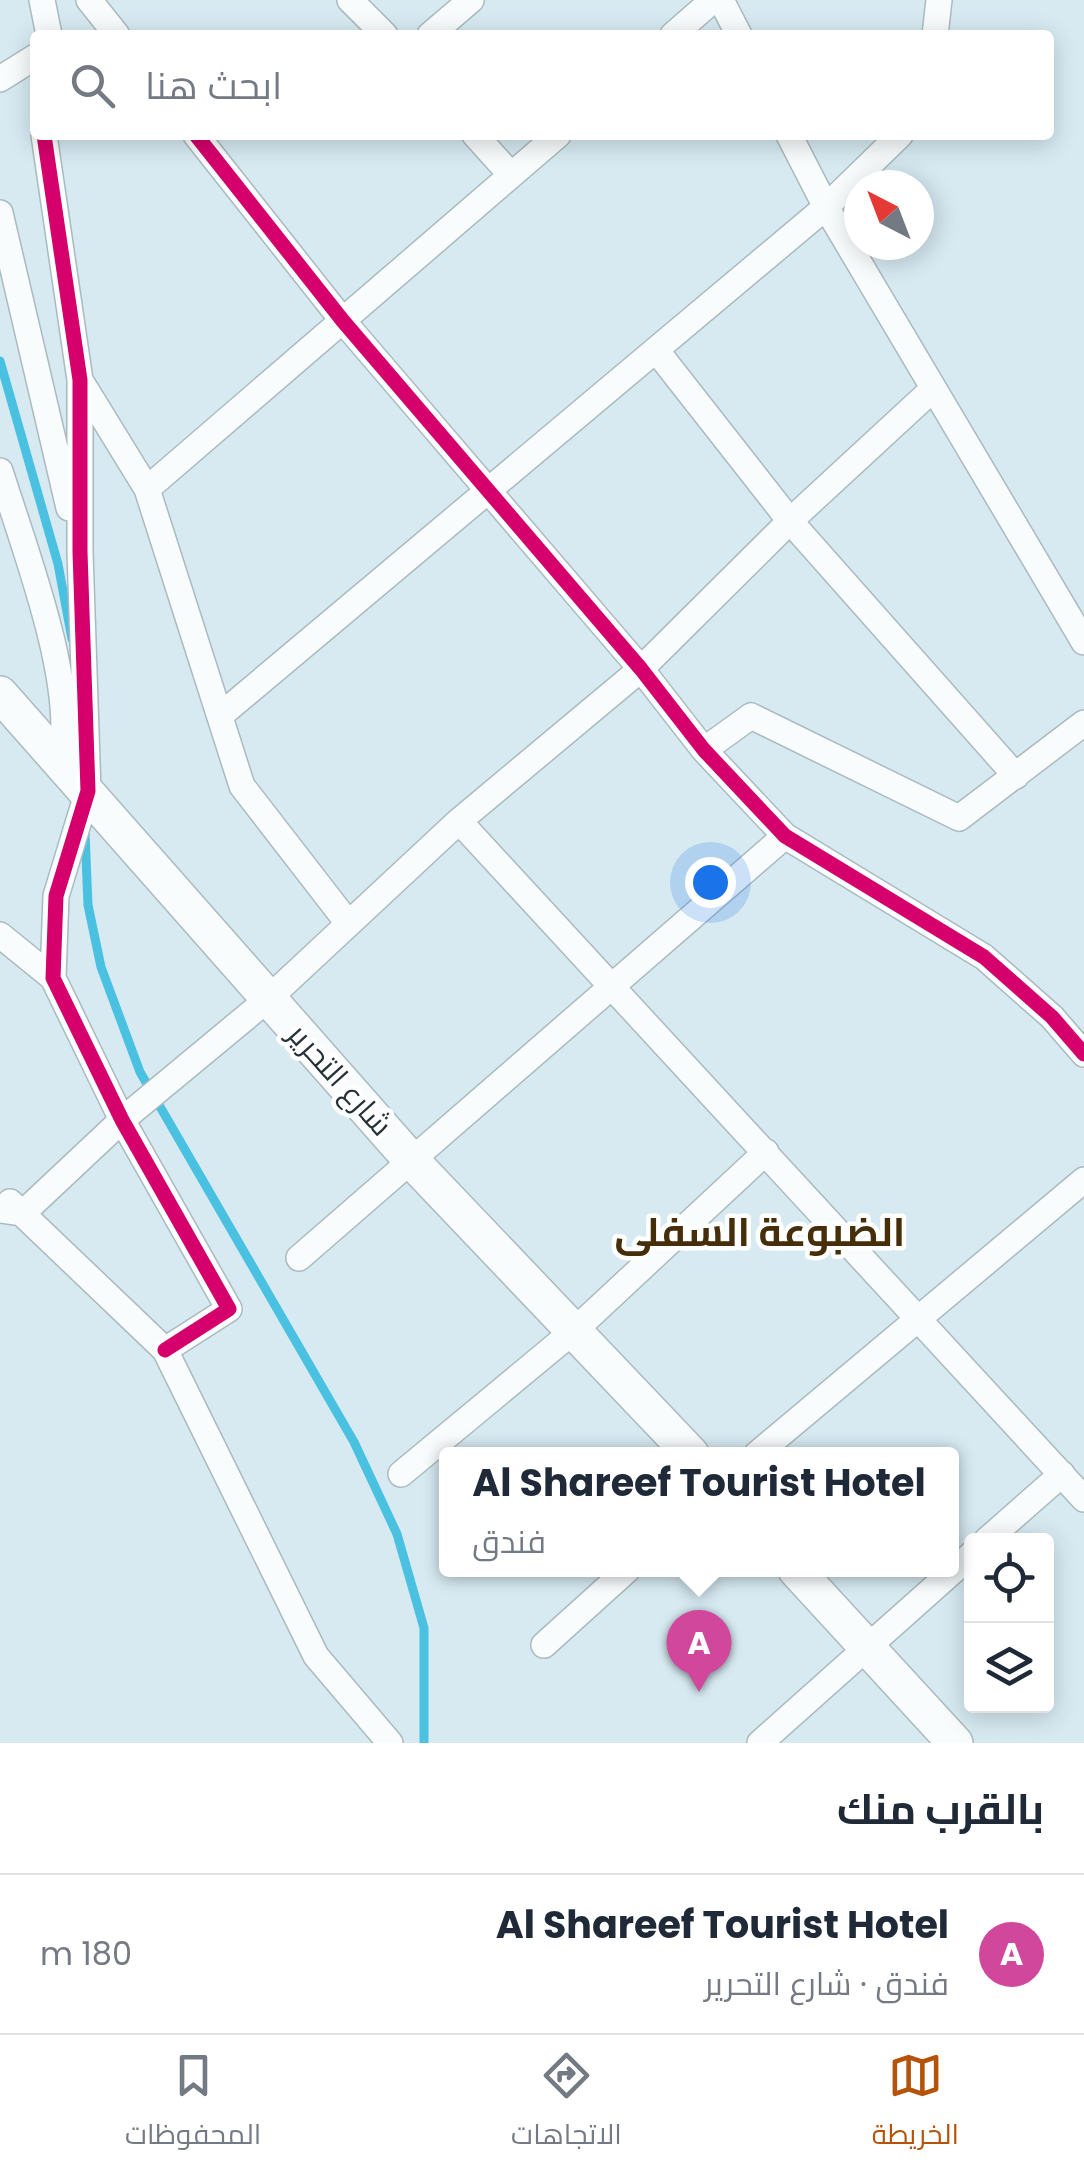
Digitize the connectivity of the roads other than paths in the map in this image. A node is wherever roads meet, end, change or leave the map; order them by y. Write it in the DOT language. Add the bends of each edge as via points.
graph roads {
  1 [pos="42,0"];
  2 [pos="90,0"];
  3 [pos="350,0"];
  4 [pos="471,0"];
  5 [pos="713,0"];
  6 [pos="721,0"];
  7 [pos="940,0"];
  8 [pos="48,30"];
  9 [pos="113,30"];
  10 [pos="380,30"];
  11 [pos="436,30"];
  12 [pos="679,30"];
  13 [pos="736,30"];
  14 [pos="936,30"];
  15 [pos="30,60"];
  16 [pos="0,79"];
  17 [pos="45,140"];
  18 [pos="200,140"];
  19 [pos="479,140"];
  20 [pos="552,140"];
  21 [pos="792,140"];
  22 [pos="895,140"];
  23 [pos="511,176"];
  24 [pos="826,207"];
  25 [pos="0,213"];
  26 [pos="344,321"];
  27 [pos="656,350"];
  28 [pos="80,380"];
  29 [pos="932,389"];
  30 [pos="0,471"];
  31 [pos="147,489"];
  32 [pos="488,490"];
  33 [pos="790,521"];
  34 [pos="80,552"];
  35 [pos="1084,642"];
  36 [pos="641,669"];
  37 [pos="0,694"];
  38 [pos="222,714"];
  39 [pos="1084,723"];
  40 [pos="704,750"];
  41 [pos="60,761"];
  42 [pos="1016,776"];
  43 [pos="88,791"];
  44 [pos="459,821"];
  45 [pos="785,836"];
  46 [pos="348,922"];
  47 [pos="0,935"];
  48 [pos="53,978"];
  49 [pos="610,987"];
  50 [pos="268,999"];
  51 [pos="1084,1054"];
  52 [pos="129,1114"];
  53 [pos="766,1152"];
  54 [pos="411,1160"];
  55 [pos="1084,1180"];
  56 [pos="0,1194"];
  57 [pos="12,1211"];
  58 [pos="298,1258"];
  59 [pos="922,1320"];
  60 [pos="576,1329"];
  61 [pos="165,1350"];
  62 [pos="685,1447"];
  63 [pos="766,1447"];
  64 [pos="402,1474"];
  65 [pos="1062,1474"];
  66 [pos="1084,1499"];
  67 [pos="994,1533"];
  68 [pos="618,1577"];
  69 [pos="802,1577"];
  70 [pos="946,1577"];
  71 [pos="544,1645"];
  72 [pos="866,1646"];
  73 [pos="390,1743"];
  74 [pos="760,1743"];
  75 [pos="954,1743"];
  1 -- 8 [label="street"];
  2 -- 9 [label="street"];
  3 -- 10 [label="street"];
  4 -- 11 [label="street"];
  5 -- 12 [label="street"];
  6 -- 13 [label="street"];
  7 -- 14 [label="street"];
  15 -- 16 [label="street"];
  17 -- 28 [label="street"];
  18 -- 26 [label="street"];
  19 -- 23 [label="street"];
  20 -- 23 [label="street"];
  21 -- 24 [label="street"];
  22 -- 24 [label="street"];
  23 -- 26 [label="street"];
  24 -- 27 [label="street"];
  24 -- 29 [label="street"];
  25 -- 34 [label="street"];
  26 -- 31 [label="street"];
  26 -- 32 [label="street"];
  27 -- 32 [label="street"];
  27 -- 33 [label="street"];
  28 -- 31 [label="street"];
  28 -- 34 [label="street"];
  29 -- 33 [label="street"];
  29 -- 35 [label="street"];
  30 -- 41 [label="street" via="60,680"];
  31 -- 38 [label="street"];
  32 -- 36 [label="street"];
  32 -- 38 [label="street"];
  33 -- 36 [label="street"];
  33 -- 42 [label="street"];
  34 -- 43 [label="street"];
  36 -- 40 [label="street"];
  36 -- 44 [label="street"];
  37 -- 41 [label="main road, شارع التحرير"];
  38 -- 46 [label="street" via="242,786"];
  39 -- 42 [label="street"];
  40 -- 42 [label="street" via="750,716 960,818"];
  40 -- 45 [label="street"];
  41 -- 43 [label="main road, شارع التحرير"];
  43 -- 48 [label="street" via="56,896"];
  43 -- 50 [label="main road, شارع التحرير"];
  44 -- 46 [label="street"];
  44 -- 49 [label="street"];
  45 -- 49 [label="street"];
  45 -- 51 [label="street" via="984,957"];
  46 -- 50 [label="street"];
  47 -- 48 [label="street"];
  48 -- 52 [label="street"];
  49 -- 53 [label="street"];
  49 -- 54 [label="street"];
  50 -- 52 [label="street"];
  50 -- 54 [label="main road, شارع التحرير"];
  52 -- 57 [label="street"];
  52 -- 61 [label="street" via="229,1309"];
  53 -- 59 [label="street"];
  53 -- 60 [label="street"];
  54 -- 58 [label="street"];
  54 -- 60 [label="main road, شارع التحرير"];
  55 -- 59 [label="street"];
  56 -- 57 [label="street"];
  57 -- 61 [label="street"];
  59 -- 63 [label="street"];
  59 -- 65 [label="street"];
  60 -- 62 [label="main road, شارع التحرير"];
  60 -- 64 [label="street"];
  61 -- 73 [label="street" via="316,1656"];
  65 -- 66 [label="street"];
  65 -- 67 [label="street"];
  68 -- 71 [label="street"];
  69 -- 72 [label="main road"];
  70 -- 72 [label="street"];
  72 -- 74 [label="street"];
  72 -- 75 [label="main road"];
}
